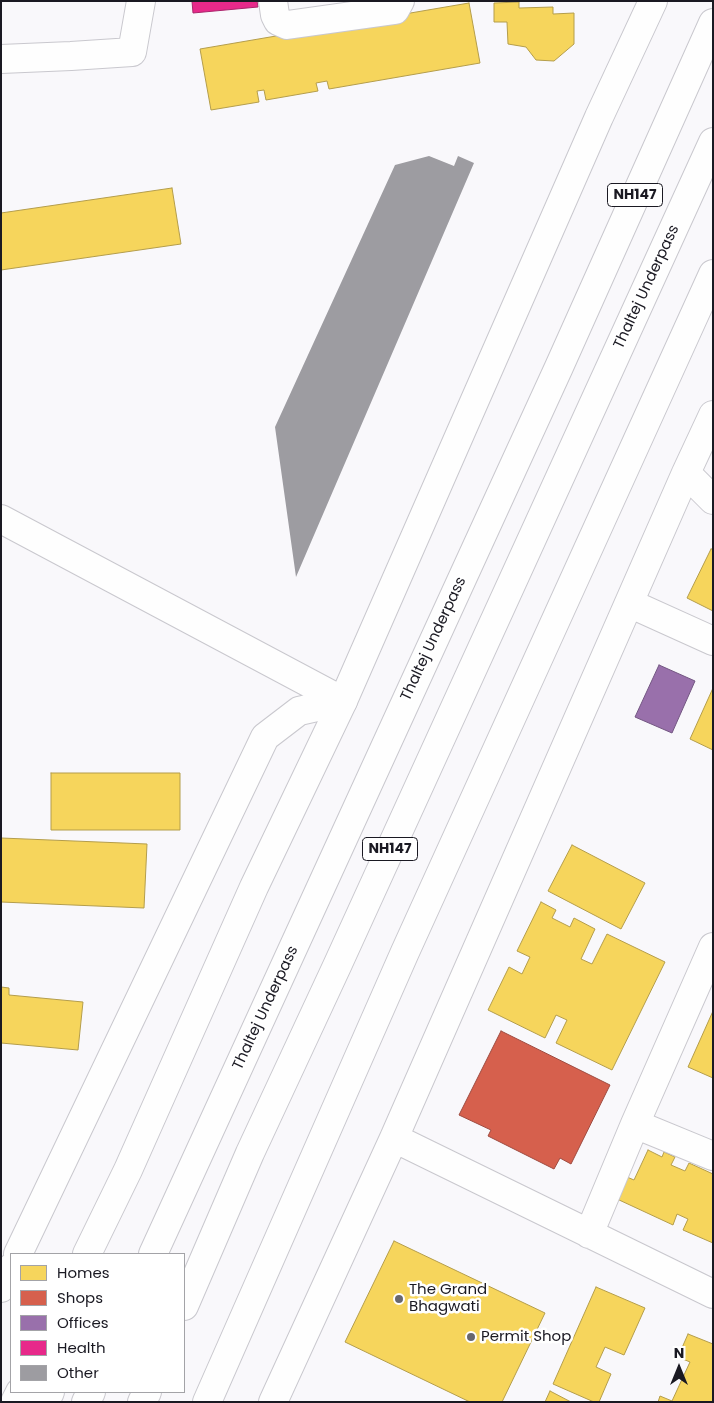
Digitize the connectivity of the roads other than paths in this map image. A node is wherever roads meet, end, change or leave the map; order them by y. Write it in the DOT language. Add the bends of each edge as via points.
graph roads {
  1 [pos="141,1"];
  2 [pos="273,1"];
  3 [pos="400,1"];
  4 [pos="653,1"];
  5 [pos="713,23"];
  6 [pos="1,59"];
  7 [pos="713,142"];
  8 [pos="713,274"];
  9 [pos="713,415"];
  10 [pos="686,472"];
  11 [pos="713,500"];
  12 [pos="1,520"];
  13 [pos="629,603"];
  14 [pos="713,641"];
  15 [pos="343,701"];
  16 [pos="712,946"];
  17 [pos="635,1124"];
  18 [pos="394,1138"];
  19 [pos="713,1156"];
  20 [pos="589,1234"];
  21 [pos="18,1253"];
  22 [pos="87,1253"];
  23 [pos="153,1253"];
  24 [pos="10,1270"];
  25 [pos="1,1288"];
  26 [pos="713,1294"];
  27 [pos="185,1304"];
  28 [pos="207,1402"];
  29 [pos="273,1402"];
  1 -- 6 [label="main road" via="132,52"];
  2 -- 3 [label="main road" via="278,21 287,25 395,10"];
  4 -- 15 [label="main road"];
  5 -- 23 [label="main road, Thaltej Underpass / NH147"];
  7 -- 27 [label="main road, Thaltej Underpass / NH147" via="250,1153"];
  8 -- 28 [label="main road" via="405,952"];
  9 -- 10 [label="main road"];
  10 -- 11 [label="main road"];
  10 -- 13 [label="main road"];
  12 -- 15 [label="main road"];
  13 -- 14 [label="main road"];
  13 -- 18 [label="main road"];
  15 -- 21 [label="main road" via="299,711 265,737"];
  15 -- 22 [label="main road" via="254,887 128,1170"];
  16 -- 17 [label="main road"];
  17 -- 19 [label="main road"];
  17 -- 20 [label="main road"];
  18 -- 20 [label="main road"];
  18 -- 29 [label="main road"];
  20 -- 26 [label="main road"];
  24 -- 25 [label="main road"];
}
